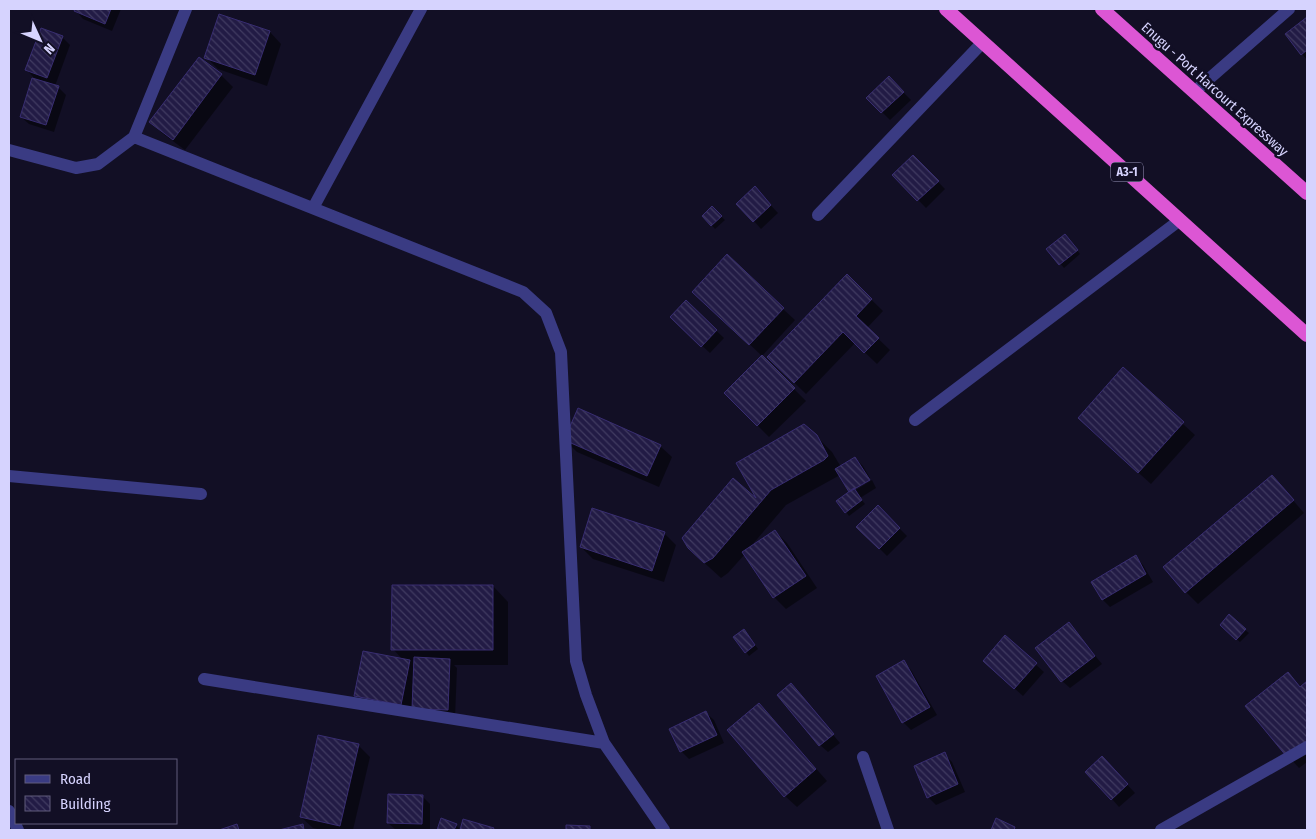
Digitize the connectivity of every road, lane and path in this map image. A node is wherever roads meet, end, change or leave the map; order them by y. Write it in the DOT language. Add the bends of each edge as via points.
graph roads {
  1 [pos="186,9"];
  2 [pos="421,9"];
  3 [pos="946,9"];
  4 [pos="1102,9"];
  5 [pos="1289,9"];
  6 [pos="983,42"];
  7 [pos="1194,92"];
  8 [pos="134,137"];
  9 [pos="9,150"];
  10 [pos="1307,192"];
  11 [pos="313,208"];
  12 [pos="818,215"];
  13 [pos="1180,220"];
  14 [pos="1307,335"];
  15 [pos="915,420"];
  16 [pos="9,476"];
  17 [pos="201,494"];
  18 [pos="204,679"];
  19 [pos="604,743"];
  20 [pos="1307,747"];
  21 [pos="863,757"];
  22 [pos="9,811"];
  23 [pos="15,824"];
  24 [pos="664,830"];
  25 [pos="888,830"];
  26 [pos="1161,830"];
  1 -- 8 [label="street"];
  2 -- 11 [label="street"];
  3 -- 6 [label="highway, A3-1"];
  4 -- 7 [label="highway, Enugu - Port Harcourt Expressway"];
  5 -- 7 [label="street"];
  6 -- 12 [label="street"];
  6 -- 13 [label="highway, A3-1"];
  7 -- 10 [label="highway, Enugu - Port Harcourt Expressway"];
  8 -- 9 [label="street" via="98,164 76,168"];
  8 -- 11 [label="street"];
  11 -- 19 [label="street" via="524,292 546,313 561,352 576,661"];
  13 -- 14 [label="highway, A3-1"];
  13 -- 15 [label="street"];
  16 -- 17 [label="street"];
  18 -- 19 [label="street"];
  19 -- 24 [label="street"];
  20 -- 26 [label="street"];
  21 -- 25 [label="street"];
  22 -- 23 [label="street"];
}
